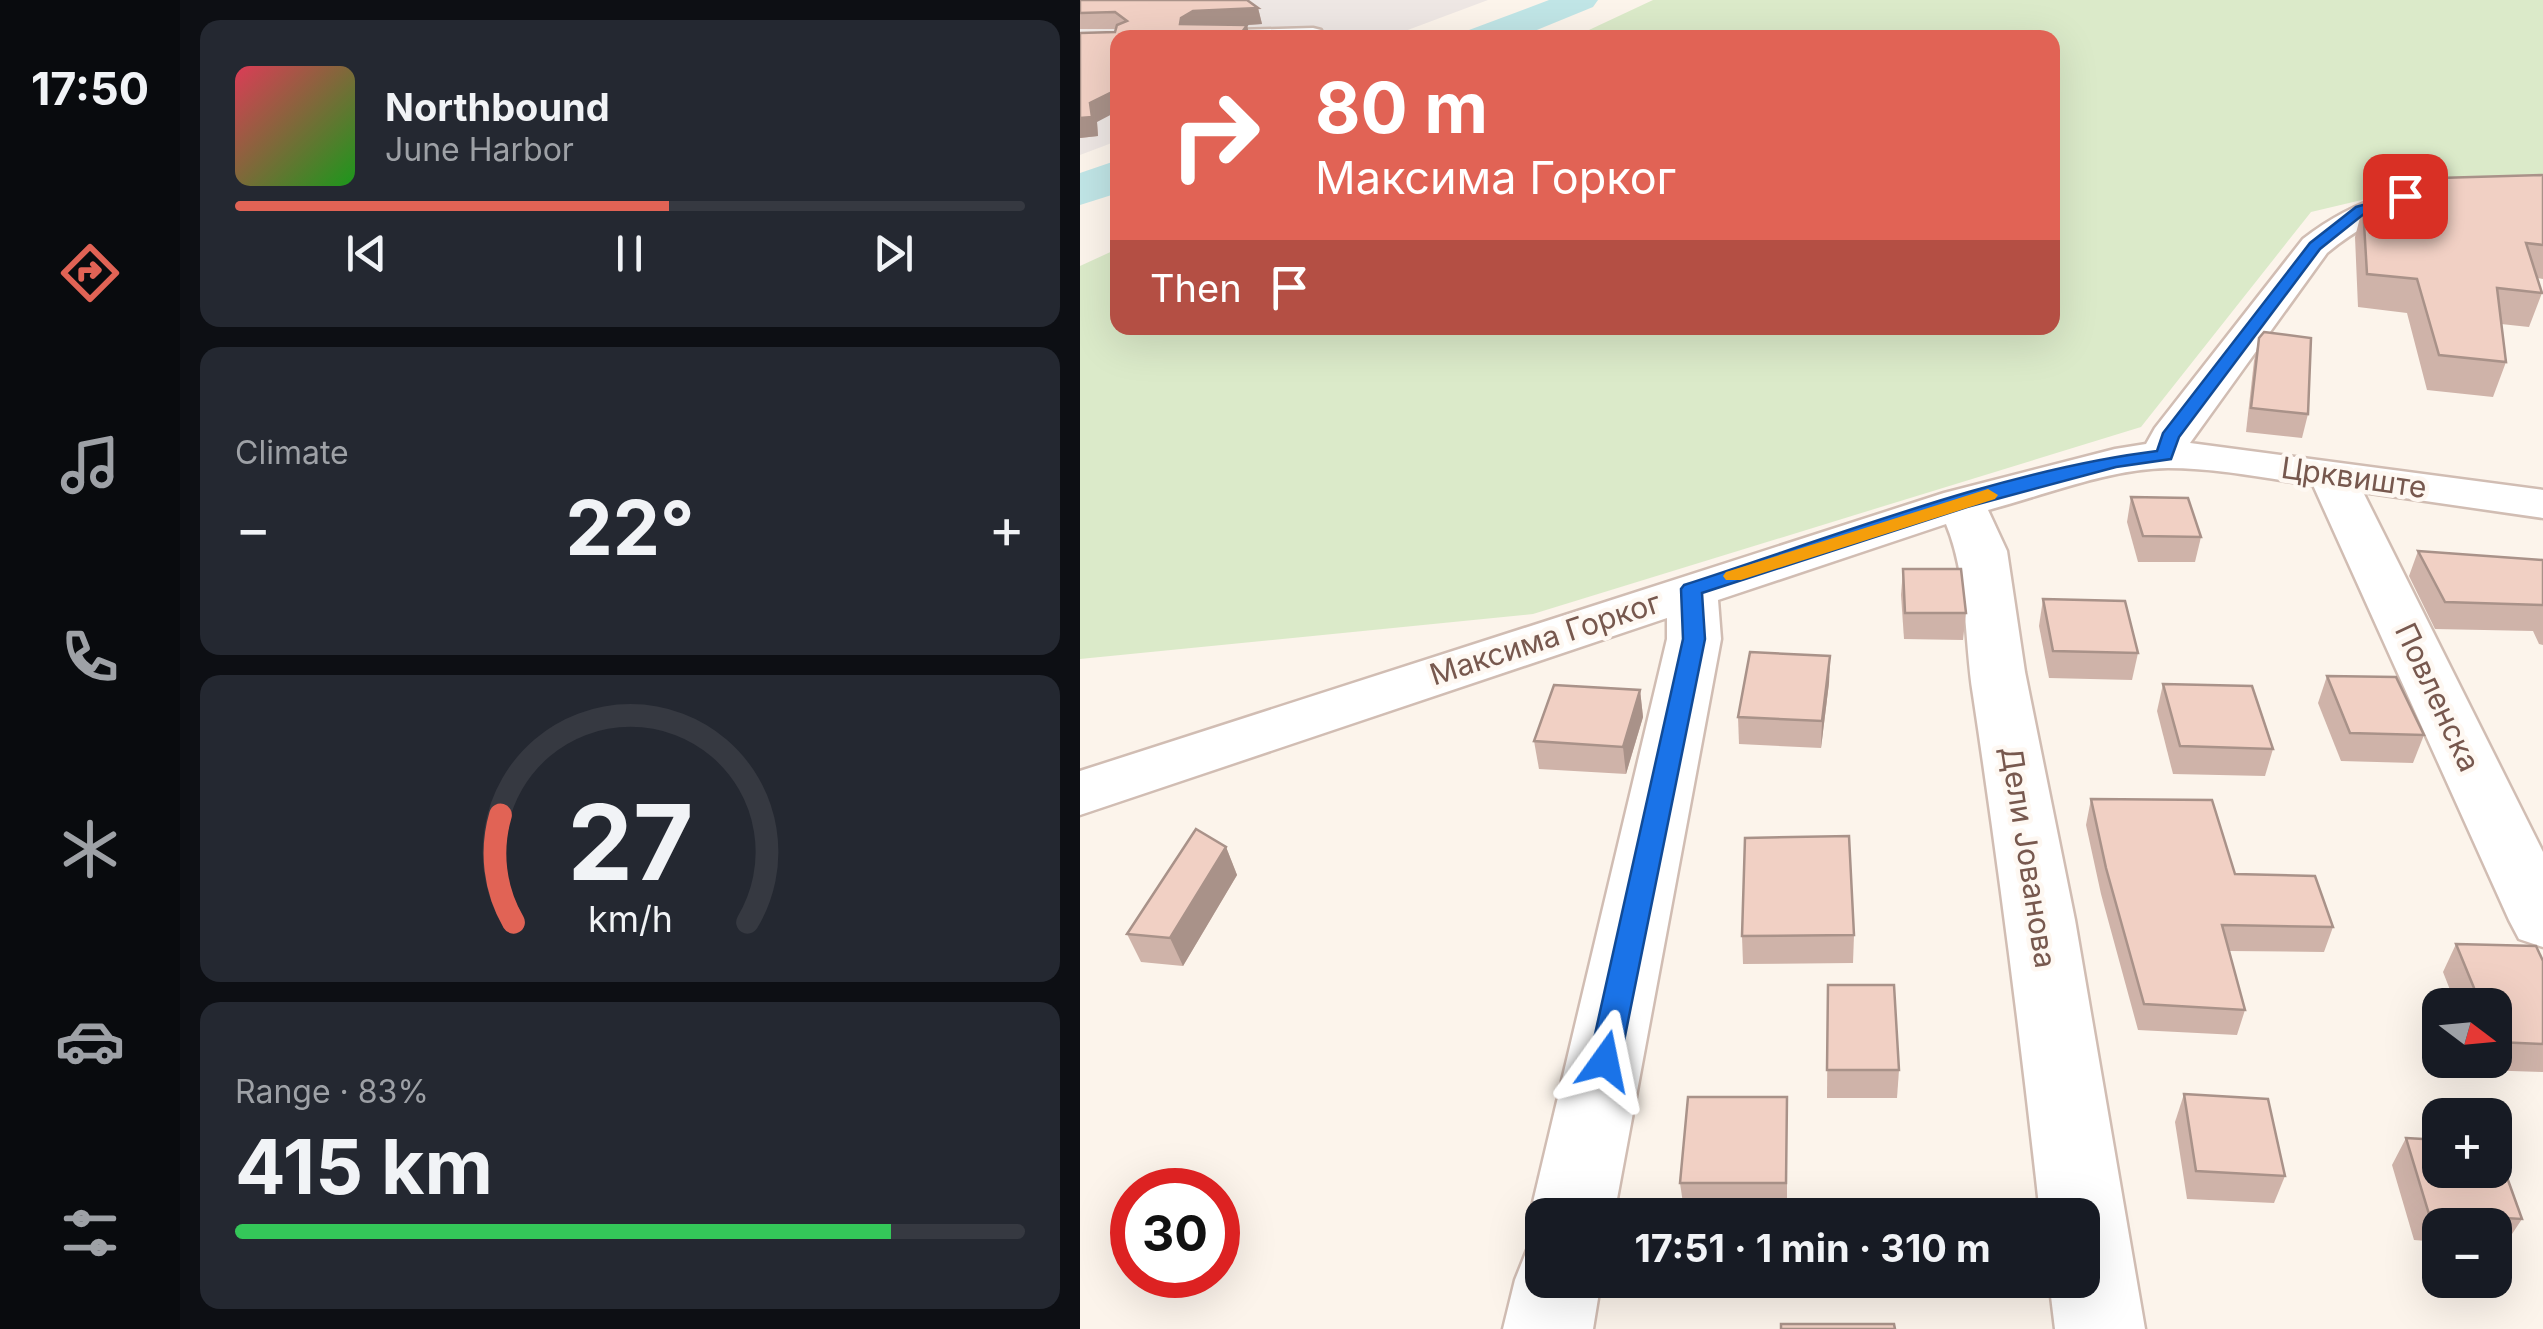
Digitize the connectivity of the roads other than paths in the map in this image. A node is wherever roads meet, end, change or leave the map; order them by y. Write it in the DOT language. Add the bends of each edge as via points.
graph roads {
  1 [pos="2543,192"];
  2 [pos="2165,456"];
  3 [pos="2332,474"];
  4 [pos="1960,502"];
  5 [pos="2543,504"];
  6 [pos="1692,589"];
  7 [pos="1080,793"];
  8 [pos="2543,920"];
  9 [pos="1576,1198"];
  10 [pos="2080,1198"];
  11 [pos="1554,1298"];
  12 [pos="2095,1298"];
  13 [pos="1548,1329"];
  14 [pos="2100,1329"];
  1 -- 2 [label="street" via="2405,196 2340,223 2315,246 2170,437"];
  2 -- 3 [label="street, Црквиште"];
  2 -- 4 [label="street, Максима Горког" via="2115,462"];
  3 -- 5 [label="street, Црквиште"];
  3 -- 8 [label="street, Повленска"];
  4 -- 6 [label="street, Максима Горког"];
  4 -- 10 [label="street, Дели Јованова" via="1982,551"];
  6 -- 7 [label="street, Максима Горког"];
  6 -- 9 [label="street" via="1694,639"];
  11 -- 13 [label="street"];
  12 -- 14 [label="street, Дели Јованова"];
}
